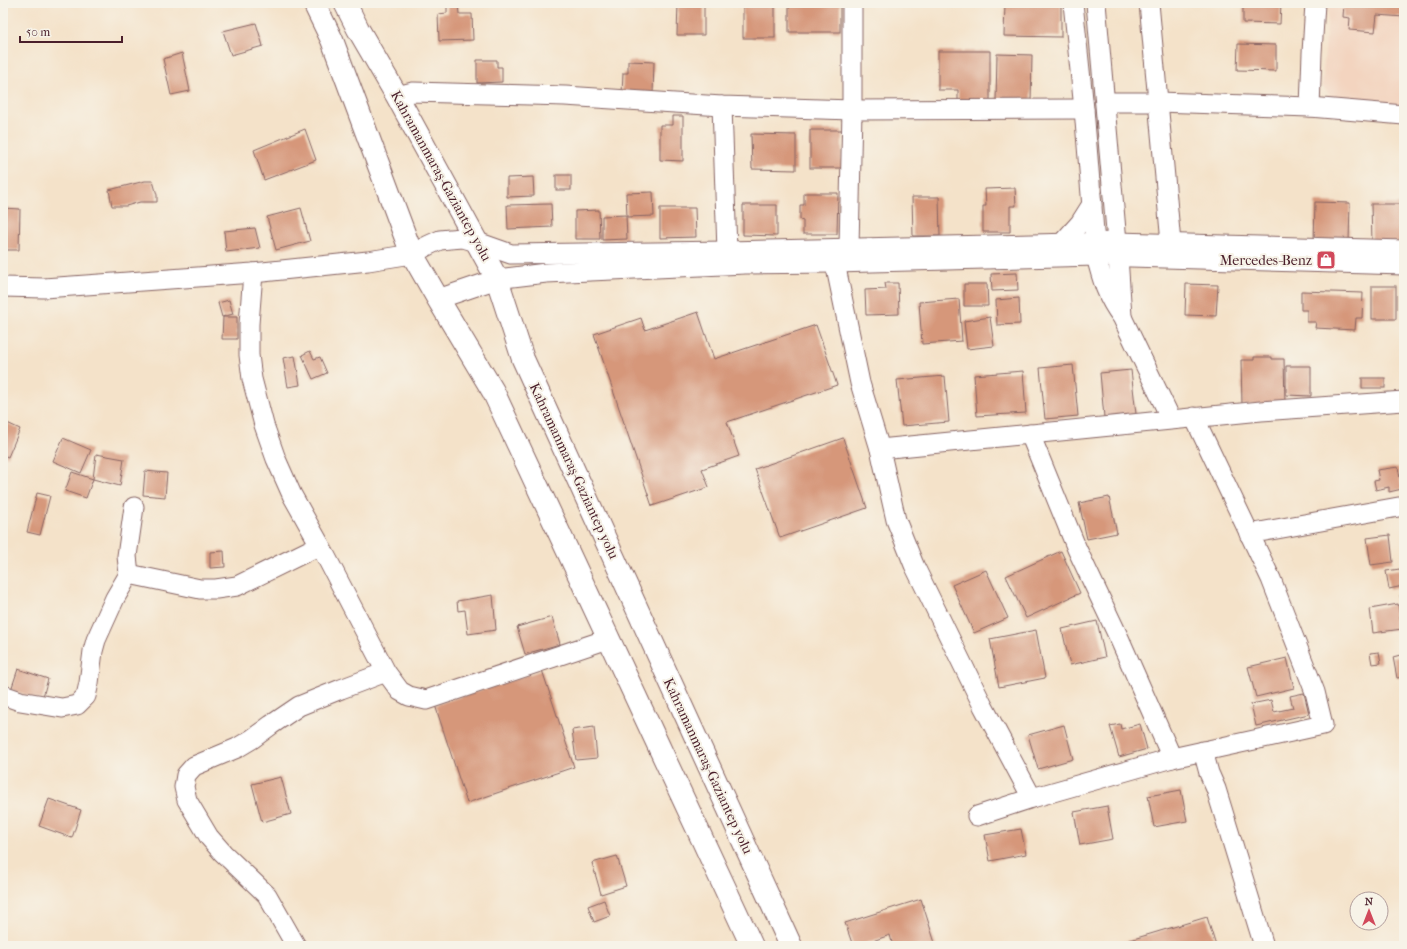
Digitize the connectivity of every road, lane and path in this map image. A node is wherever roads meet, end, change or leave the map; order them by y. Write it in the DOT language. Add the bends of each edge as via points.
graph roads {
  1 [pos="314,3"];
  2 [pos="345,3"];
  3 [pos="852,3"];
  4 [pos="1073,3"];
  5 [pos="1096,3"];
  6 [pos="1149,3"];
  7 [pos="1315,3"];
  8 [pos="397,96"];
  9 [pos="1106,102"];
  10 [pos="1158,102"];
  11 [pos="722,106"];
  12 [pos="1310,107"];
  13 [pos="1084,109"];
  14 [pos="852,110"];
  15 [pos="1404,115"];
  16 [pos="1092,204"];
  17 [pos="477,242"];
  18 [pos="1062,243"];
  19 [pos="1171,243"];
  20 [pos="849,247"];
  21 [pos="1096,249"];
  22 [pos="1118,249"];
  23 [pos="1404,250"];
  24 [pos="727,251"];
  25 [pos="412,254"];
  26 [pos="691,259"];
  27 [pos="835,263"];
  28 [pos="1404,265"];
  29 [pos="253,273"];
  30 [pos="497,279"];
  31 [pos="3,287"];
  32 [pos="438,299"];
  33 [pos="1122,317"];
  34 [pos="1404,401"];
  35 [pos="1194,417"];
  36 [pos="1171,419"];
  37 [pos="1030,434"];
  38 [pos="880,449"];
  39 [pos="1404,506"];
  40 [pos="134,507"];
  41 [pos="1250,534"];
  42 [pos="320,545"];
  43 [pos="130,574"];
  44 [pos="608,639"];
  45 [pos="386,672"];
  46 [pos="3,695"];
  47 [pos="1203,751"];
  48 [pos="1172,758"];
  49 [pos="1032,798"];
  50 [pos="977,816"];
  51 [pos="296,946"];
  52 [pos="752,946"];
  53 [pos="791,946"];
  54 [pos="1264,946"];
  1 -- 25 [label="highway" via="332,40"];
  2 -- 8 [label="highway, Kahramanmaraş-Gaziantep yolu"];
  3 -- 14 [label="street"];
  4 -- 13 [label="street"];
  5 -- 9 [label="street"];
  6 -- 10 [label="street"];
  7 -- 12 [label="street"];
  8 -- 11 [label="street" via="413,92 565,96"];
  8 -- 17 [label="highway, Kahramanmaraş-Gaziantep yolu"];
  9 -- 10 [label="street"];
  9 -- 22 [label="street"];
  10 -- 12 [label="street"];
  10 -- 19 [label="street"];
  11 -- 14 [label="street"];
  11 -- 24 [label="street"];
  12 -- 15 [label="street"];
  13 -- 14 [label="street"];
  13 -- 16 [label="street"];
  14 -- 20 [label="street"];
  16 -- 18 [label="street" via="1080,223"];
  16 -- 21 [label="street"];
  17 -- 25 [label="street" via="463,238 440,240"];
  17 -- 26 [label="street" via="511,254"];
  17 -- 30 [label="highway, Kahramanmaraş-Gaziantep yolu"];
  18 -- 20 [label="street"];
  18 -- 21 [label="street"];
  19 -- 22 [label="street"];
  19 -- 23 [label="street"];
  20 -- 24 [label="street"];
  21 -- 22 [label="street"];
  21 -- 27 [label="street"];
  21 -- 33 [label="street" via="1106,289"];
  22 -- 28 [label="street"];
  22 -- 33 [label="street"];
  24 -- 26 [label="street"];
  25 -- 29 [label="street"];
  25 -- 32 [label="highway"];
  26 -- 27 [label="street" via="745,264"];
  26 -- 30 [label="street"];
  27 -- 38 [label="street" via="860,383"];
  29 -- 31 [label="street" via="44,288"];
  29 -- 42 [label="street" via="249,324 252,379 276,459 292,495"];
  30 -- 32 [label="street"];
  30 -- 53 [label="highway, Kahramanmaraş-Gaziantep yolu" via="523,359"];
  32 -- 44 [label="highway" via="493,391"];
  33 -- 36 [label="street"];
  34 -- 35 [label="street"];
  35 -- 36 [label="street"];
  35 -- 41 [label="street"];
  36 -- 37 [label="street"];
  37 -- 38 [label="street"];
  37 -- 48 [label="street" via="1077,549"];
  38 -- 49 [label="street" via="896,520 914,565 983,706"];
  39 -- 41 [label="street"];
  40 -- 43 [label="street" via="127,556"];
  41 -- 47 [label="street" via="1271,579 1315,692 1323,725"];
  42 -- 43 [label="street" via="237,586 200,589"];
  42 -- 45 [label="street"];
  43 -- 46 [label="street" via="115,598 96,640 86,696 77,705 62,708 20,701"];
  44 -- 45 [label="street" via="426,700 400,691"];
  44 -- 52 [label="highway"];
  45 -- 51 [label="street" via="299,706 252,739 194,766 186,775 184,787 187,800 209,837 267,895"];
  47 -- 48 [label="street"];
  47 -- 54 [label="street"];
  48 -- 49 [label="street"];
  49 -- 50 [label="street"];
}
